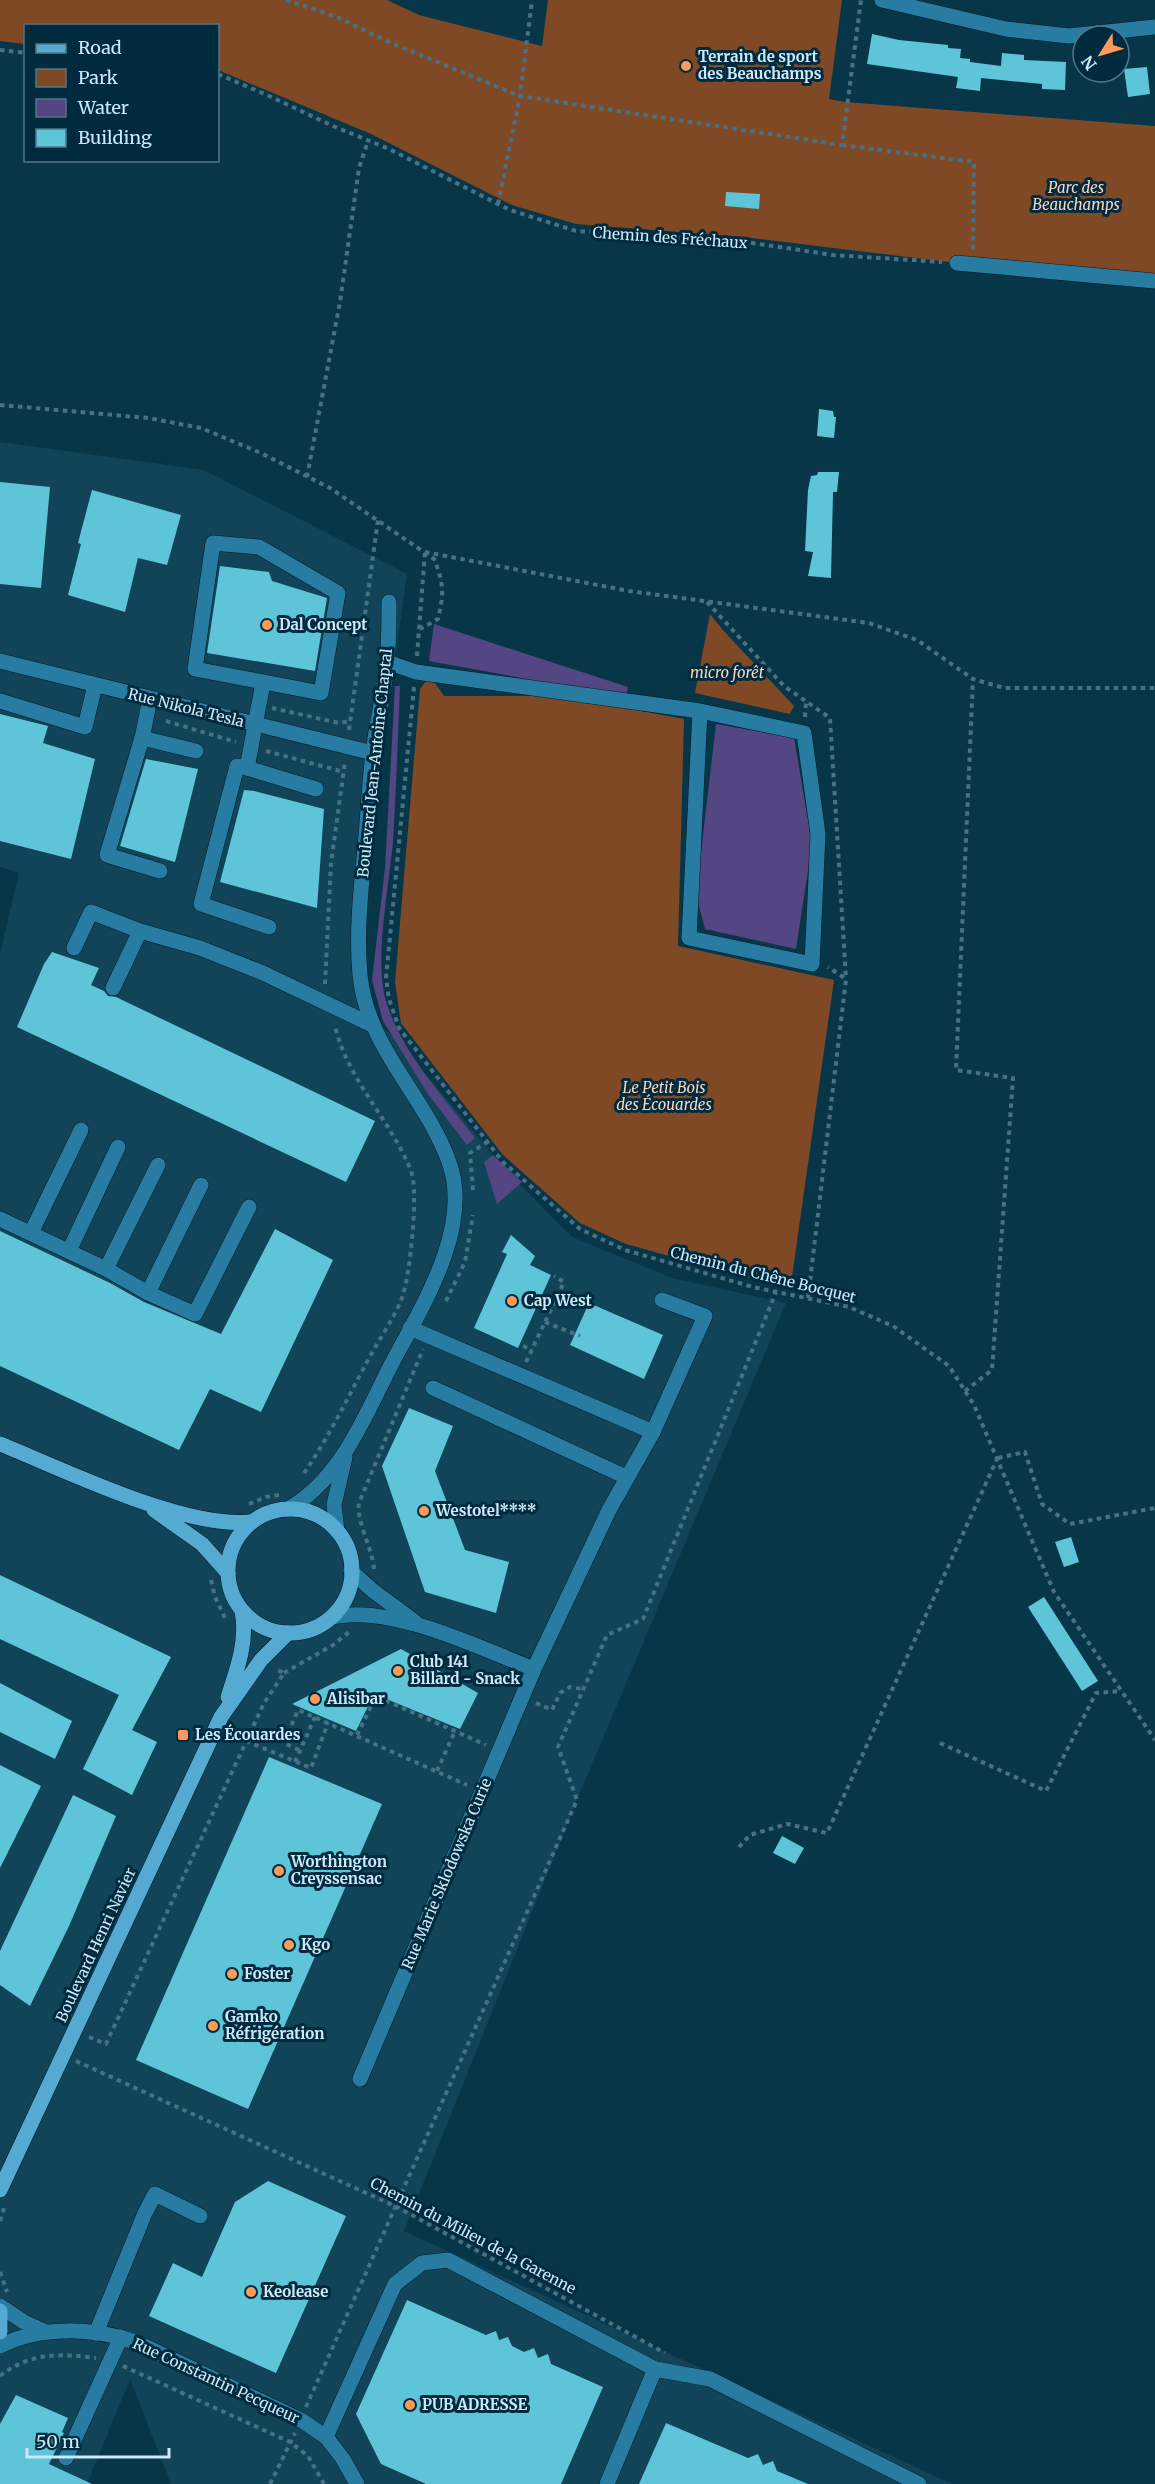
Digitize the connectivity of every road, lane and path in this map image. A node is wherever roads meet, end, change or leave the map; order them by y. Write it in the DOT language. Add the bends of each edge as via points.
graph roads {
  1 [pos="286,0"];
  2 [pos="532,0"];
  3 [pos="861,0"];
  4 [pos="882,0"];
  5 [pos="1155,27"];
  6 [pos="0,50"];
  7 [pos="24,53"];
  8 [pos="219,74"];
  9 [pos="520,96"];
  10 [pos="368,141"];
  11 [pos="842,145"];
  12 [pos="498,204"];
  13 [pos="965,264"];
  14 [pos="1155,281"];
  15 [pos="0,405"];
  16 [pos="307,477"];
  17 [pos="378,520"];
  18 [pos="425,552"];
  19 [pos="706,601"];
  20 [pos="389,602"];
  21 [pos="420,629"];
  22 [pos="0,662"];
  23 [pos="387,662"];
  24 [pos="415,679"];
  25 [pos="973,679"];
  26 [pos="263,683"];
  27 [pos="95,685"];
  28 [pos="1155,688"];
  29 [pos="150,699"];
  30 [pos="0,701"];
  31 [pos="700,711"];
  32 [pos="147,716"];
  33 [pos="256,726"];
  34 [pos="142,738"];
  35 [pos="252,747"];
  36 [pos="347,748"];
  37 [pos="196,751"];
  38 [pos="373,753"];
  39 [pos="247,768"];
  40 [pos="344,772"];
  41 [pos="316,789"];
  42 [pos="160,871"];
  43 [pos="269,927"];
  44 [pos="140,931"];
  45 [pos="74,948"];
  46 [pos="812,957"];
  47 [pos="846,979"];
  48 [pos="113,988"];
  49 [pos="330,1005"];
  50 [pos="372,1024"];
  51 [pos="81,1130"];
  52 [pos="487,1142"];
  53 [pos="118,1147"];
  54 [pos="158,1165"];
  55 [pos="201,1185"];
  56 [pos="473,1201"];
  57 [pos="249,1207"];
  58 [pos="473,1212"];
  59 [pos="0,1219"];
  60 [pos="31,1233"];
  61 [pos="69,1251"];
  62 [pos="106,1269"];
  63 [pos="554,1276"];
  64 [pos="776,1292"];
  65 [pos="148,1293"];
  66 [pos="807,1298"];
  67 [pos="662,1300"];
  68 [pos="444,1304"];
  69 [pos="545,1322"];
  70 [pos="410,1328"];
  71 [pos="429,1336"];
  72 [pos="580,1336"];
  73 [pos="523,1346"];
  74 [pos="532,1350"];
  75 [pos="520,1373"];
  76 [pos="433,1388"];
  77 [pos="965,1391"];
  78 [pos="653,1432"];
  79 [pos="0,1444"];
  80 [pos="346,1452"];
  81 [pos="998,1458"];
  82 [pos="626,1477"];
  83 [pos="301,1478"];
  84 [pos="284,1494"];
  85 [pos="139,1500"];
  86 [pos="247,1505"];
  87 [pos="1155,1508"];
  88 [pos="288,1509"];
  89 [pos="252,1522"];
  90 [pos="337,1531"];
  91 [pos="351,1570"];
  92 [pos="228,1573"];
  93 [pos="211,1578"];
  94 [pos="372,1590"];
  95 [pos="242,1611"];
  96 [pos="363,1614"];
  97 [pos="332,1617"];
  98 [pos="226,1620"];
  99 [pos="420,1625"];
  100 [pos="288,1633"];
  101 [pos="261,1660"];
  102 [pos="534,1669"];
  103 [pos="284,1673"];
  104 [pos="583,1689"];
  105 [pos="1121,1690"];
  106 [pos="522,1697"];
  107 [pos="223,1714"];
  108 [pos="315,1717"];
  109 [pos="328,1723"];
  110 [pos="454,1731"];
  111 [pos="357,1735"];
  112 [pos="1155,1740"];
  113 [pos="246,1741"];
  114 [pos="940,1743"];
  115 [pos="299,1750"];
  116 [pos="499,1751"];
  117 [pos="295,1762"];
  118 [pos="436,1771"];
  119 [pos="481,1792"];
  120 [pos="739,1847"];
  121 [pos="76,2030"];
  122 [pos="64,2056"];
  123 [pos="360,2079"];
  124 [pos="0,2190"];
  125 [pos="397,2207"];
  126 [pos="200,2216"];
  127 [pos="0,2306"];
  128 [pos="0,2311"];
  129 [pos="0,2332"];
  130 [pos="46,2332"];
  131 [pos="96,2333"];
  132 [pos="121,2337"];
  133 [pos="0,2346"];
  134 [pos="670,2356"];
  135 [pos="110,2360"];
  136 [pos="655,2370"];
  137 [pos="0,2376"];
  138 [pos="301,2420"];
  139 [pos="326,2437"];
  140 [pos="290,2442"];
  141 [pos="66,2458"];
  142 [pos="270,2484"];
  143 [pos="324,2484"];
  144 [pos="357,2484"];
  145 [pos="607,2484"];
  146 [pos="919,2484"];
  1 -- 9 [label="path" via="337,17"];
  2 -- 9 [label="path"];
  3 -- 11 [label="path"];
  4 -- 5 [label="street" via="1038,33 1069,36"];
  6 -- 7 [label="path"];
  8 -- 10 [label="path, Chemin des Fréchaux"];
  9 -- 11 [label="path"];
  9 -- 12 [label="path"];
  10 -- 12 [label="path, Chemin des Fréchaux"];
  10 -- 16 [label="path" via="359,168 340,302"];
  11 -- 13 [label="path" via="974,162"];
  12 -- 13 [label="path, Chemin des Fréchaux" via="576,231"];
  13 -- 14 [label="street"];
  15 -- 16 [label="path" via="148,418 201,428"];
  16 -- 17 [label="path"];
  17 -- 18 [label="path"];
  17 -- 36 [label="path"];
  18 -- 19 [label="path" via="629,591"];
  18 -- 21 [label="path, Chemin du Chêne Bocquet"];
  18 -- 21 [label="path" via="434,559 444,595 438,619"];
  19 -- 25 [label="path" via="869,623 917,640"];
  19 -- 47 [label="path" via="784,686 830,718"];
  20 -- 23 [label="street, Boulevard Jean-Antoine Chaptal"];
  21 -- 24 [label="path, Chemin du Chêne Bocquet"];
  22 -- 27 [label="street, Rue Nikola Tesla"];
  23 -- 24 [label="street"];
  23 -- 38 [label="street, Boulevard Jean-Antoine Chaptal"];
  24 -- 31 [label="street"];
  24 -- 52 [label="path, Chemin du Chêne Bocquet" via="386,978 389,999 399,1028"];
  25 -- 28 [label="path" via="1004,688"];
  25 -- 77 [label="path" via="956,1070 1013,1078 992,1370"];
  26 -- 26 [label="street" via="321,693 338,593 259,547 213,543 195,669"];
  26 -- 33 [label="street"];
  27 -- 29 [label="street, Rue Nikola Tesla"];
  27 -- 30 [label="street" via="85,727"];
  29 -- 32 [label="street"];
  29 -- 33 [label="street, Rue Nikola Tesla"];
  31 -- 46 [label="street" via="804,733 818,834"];
  31 -- 46 [label="street" via="689,938 812,964"];
  32 -- 34 [label="street"];
  32 -- 35 [label="path"];
  33 -- 35 [label="street"];
  33 -- 36 [label="street, Rue Nikola Tesla"];
  34 -- 37 [label="street"];
  34 -- 42 [label="street" via="107,855"];
  35 -- 39 [label="street"];
  35 -- 40 [label="path"];
  36 -- 38 [label="street, Rue Nikola Tesla"];
  36 -- 40 [label="path"];
  38 -- 50 [label="street, Boulevard Jean-Antoine Chaptal" via="358,924 360,977"];
  39 -- 41 [label="street"];
  39 -- 43 [label="street" via="237,766 201,904"];
  40 -- 49 [label="path" via="331,863 325,981"];
  44 -- 45 [label="street" via="91,912"];
  44 -- 48 [label="street"];
  44 -- 49 [label="street" via="200,948"];
  46 -- 47 [label="path"];
  47 -- 66 [label="path"];
  49 -- 50 [label="street"];
  49 -- 83 [label="path" via="338,1037 365,1095 397,1141 413,1174 415,1219 402,1297 327,1440"];
  50 -- 70 [label="street, Boulevard Jean-Antoine Chaptal" via="438,1135 454,1186 452,1220 443,1256"];
  51 -- 60 [label="street"];
  52 -- 56 [label="path" via="470,1153"];
  52 -- 64 [label="path, Chemin du Chêne Bocquet" via="503,1162 580,1229 625,1250"];
  53 -- 61 [label="street"];
  54 -- 62 [label="street"];
  55 -- 65 [label="street"];
  57 -- 65 [label="street" via="195,1314"];
  58 -- 68 [label="path" via="465,1262"];
  59 -- 60 [label="street"];
  60 -- 61 [label="street"];
  61 -- 62 [label="street"];
  62 -- 65 [label="street"];
  63 -- 69 [label="path" via="564,1282"];
  64 -- 66 [label="path, Chemin du Chêne Bocquet"];
  64 -- 104 [label="path" via="643,1619 607,1635"];
  66 -- 77 [label="path, Chemin du Chêne Bocquet" via="849,1307 893,1326 949,1366"];
  67 -- 78 [label="street, Rue Marie Sklodowska Curie" via="705,1316"];
  69 -- 72 [label="path"];
  69 -- 74 [label="path"];
  70 -- 71 [label="street"];
  70 -- 80 [label="street, Boulevard Jean-Antoine Chaptal"];
  71 -- 75 [label="street"];
  71 -- 94 [label="path" via="359,1503 358,1517 368,1538 375,1574"];
  73 -- 74 [label="path"];
  74 -- 75 [label="path"];
  75 -- 78 [label="street"];
  76 -- 82 [label="street"];
  77 -- 81 [label="path, Chemin du Chêne Bocquet"];
  78 -- 82 [label="street, Rue Marie Sklodowska Curie"];
  79 -- 85 [label="main road"];
  80 -- 88 [label="street, Boulevard Jean-Antoine Chaptal" via="310,1495"];
  80 -- 90 [label="street, Boulevard Jean-Antoine Chaptal" via="334,1505"];
  81 -- 87 [label="path" via="1025,1452 1042,1504 1070,1524"];
  81 -- 105 [label="path, Chemin du Chêne Bocquet" via="1054,1592"];
  81 -- 120 [label="path" via="827,1833 787,1824 750,1835"];
  82 -- 102 [label="street, Rue Marie Sklodowska Curie"];
  84 -- 86 [label="path"];
  85 -- 89 [label="main road" via="214,1521"];
  85 -- 92 [label="main road" via="202,1544"];
  88 -- 89 [label="main road"];
  88 -- 90 [label="main road" via="323,1519"];
  89 -- 92 [label="main road" via="234,1545"];
  90 -- 91 [label="main road" via="350,1556"];
  91 -- 94 [label="street"];
  91 -- 97 [label="main road" via="347,1596"];
  92 -- 95 [label="main road" via="232,1593"];
  93 -- 98 [label="path"];
  94 -- 99 [label="street"];
  95 -- 100 [label="main road" via="263,1627"];
  95 -- 107 [label="main road, Boulevard Henri Navier" via="241,1651"];
  96 -- 97 [label="street"];
  96 -- 99 [label="street"];
  96 -- 103 [label="path" via="333,1645"];
  97 -- 100 [label="main road" via="312,1629"];
  99 -- 102 [label="street"];
  100 -- 101 [label="main road, Boulevard Henri Navier"];
  101 -- 103 [label="path"];
  101 -- 107 [label="main road, Boulevard Henri Navier"];
  102 -- 106 [label="street, Rue Marie Sklodowska Curie"];
  103 -- 113 [label="path"];
  104 -- 106 [label="path" via="570,1687 560,1693 552,1710"];
  104 -- 125 [label="path" via="558,1747 577,1800"];
  105 -- 112 [label="path, Chemin du Chêne Bocquet"];
  105 -- 114 [label="path" via="1096,1693 1046,1791"];
  106 -- 116 [label="street, Rue Marie Sklodowska Curie"];
  107 -- 121 [label="main road, Boulevard Henri Navier"];
  108 -- 109 [label="path"];
  108 -- 115 [label="path"];
  108 -- 115 [label="path" via="298,1710 284,1743"];
  109 -- 111 [label="path"];
  109 -- 117 [label="path" via="311,1768"];
  110 -- 111 [label="path" via="376,1696"];
  110 -- 116 [label="path"];
  110 -- 118 [label="path"];
  111 -- 118 [label="path"];
  113 -- 117 [label="path"];
  113 -- 121 [label="path" via="106,2044"];
  115 -- 117 [label="path"];
  116 -- 119 [label="street, Rue Marie Sklodowska Curie"];
  118 -- 119 [label="path"];
  119 -- 123 [label="street, Rue Marie Sklodowska Curie"];
  121 -- 122 [label="main road, Boulevard Henri Navier"];
  122 -- 124 [label="main road, Boulevard Henri Navier"];
  122 -- 125 [label="path, Chemin du Milieu de la Garenne"];
  125 -- 134 [label="path, Chemin du Milieu de la Garenne"];
  125 -- 138 [label="path"];
  126 -- 131 [label="street" via="155,2194"];
  127 -- 130 [label="street, Rue Constantin Pecqueur"];
  128 -- 129 [label="main road"];
  130 -- 131 [label="street, Rue Constantin Pecqueur"];
  130 -- 133 [label="street, Rue Constantin Pecqueur"];
  131 -- 132 [label="street, Rue Constantin Pecqueur"];
  132 -- 135 [label="street"];
  132 -- 138 [label="street, Rue Constantin Pecqueur"];
  135 -- 137 [label="path" via="39,2356"];
  135 -- 140 [label="path"];
  135 -- 141 [label="street"];
  136 -- 139 [label="street" via="448,2260 422,2263 395,2283"];
  136 -- 145 [label="street"];
  136 -- 146 [label="street" via="710,2379"];
  138 -- 139 [label="street, Rue Constantin Pecqueur"];
  138 -- 140 [label="path"];
  139 -- 144 [label="street, Rue Constantin Pecqueur"];
  140 -- 142 [label="path"];
  140 -- 143 [label="path" via="308,2456"];
}
